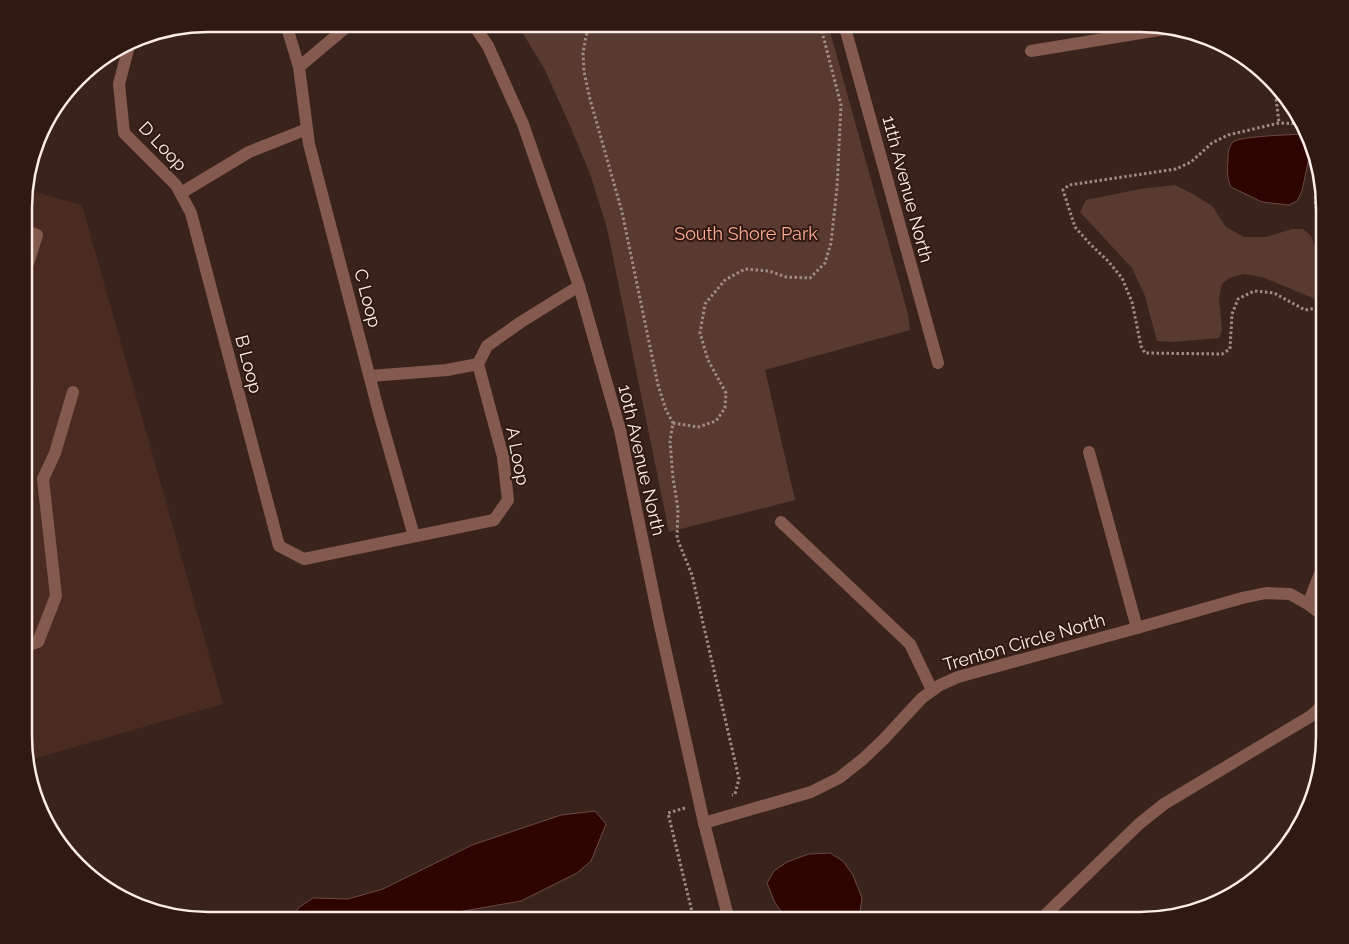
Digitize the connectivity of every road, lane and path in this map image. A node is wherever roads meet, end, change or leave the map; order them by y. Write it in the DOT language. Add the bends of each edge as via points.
graph roads {
  1 [pos="288,32"];
  2 [pos="340,32"];
  3 [pos="479,32"];
  4 [pos="587,32"];
  5 [pos="822,33"];
  6 [pos="846,33"];
  7 [pos="1140,33"];
  8 [pos="1030,51"];
  9 [pos="127,53"];
  10 [pos="299,67"];
  11 [pos="1276,96"];
  12 [pos="1279,124"];
  13 [pos="1295,124"];
  14 [pos="307,129"];
  15 [pos="181,193"];
  16 [pos="1316,196"];
  17 [pos="1316,208"];
  18 [pos="32,233"];
  19 [pos="32,251"];
  20 [pos="579,286"];
  21 [pos="1316,308"];
  22 [pos="938,362"];
  23 [pos="478,364"];
  24 [pos="370,376"];
  25 [pos="73,392"];
  26 [pos="673,423"];
  27 [pos="1089,452"];
  28 [pos="781,522"];
  29 [pos="414,536"];
  30 [pos="279,546"];
  31 [pos="1316,584"];
  32 [pos="1308,604"];
  33 [pos="1316,610"];
  34 [pos="1137,628"];
  35 [pos="33,644"];
  36 [pos="932,690"];
  37 [pos="1316,711"];
  38 [pos="700,804"];
  39 [pos="704,823"];
  40 [pos="692,912"];
  41 [pos="727,912"];
  42 [pos="1048,912"];
  1 -- 10 [label="street"];
  2 -- 10 [label="street"];
  3 -- 20 [label="street, 10th Avenue North" via="523,124"];
  4 -- 26 [label="path" via="583,53 584,72 622,212 658,386"];
  5 -- 26 [label="path" via="841,105 837,188 831,243 824,263 810,278 745,269 725,280 705,304 700,333 708,360 726,393 725,408 716,421 698,427"];
  6 -- 22 [label="street, 11th Avenue North"];
  7 -- 8 [label="street"];
  9 -- 15 [label="street, D Loop" via="119,84 124,133"];
  10 -- 14 [label="street, C Loop"];
  11 -- 12 [label="path"];
  12 -- 13 [label="path"];
  12 -- 21 [label="path" via="1228,135 1212,143 1191,162 1176,168 1069,185 1063,190 1075,227 1122,278 1132,302 1145,353 1222,354 1230,349 1232,314 1238,299 1254,291 1274,293 1305,310"];
  14 -- 15 [label="street, D Loop" via="249,152"];
  14 -- 24 [label="street, C Loop"];
  15 -- 30 [label="street, B Loop" via="191,213"];
  16 -- 17 [label="path"];
  18 -- 19 [label="street" via="37,235"];
  20 -- 23 [label="street" via="487,346"];
  20 -- 38 [label="street, 10th Avenue North" via="620,430 658,622"];
  23 -- 24 [label="street" via="447,370"];
  23 -- 29 [label="street, A Loop" via="503,457 508,500 494,520"];
  24 -- 29 [label="street, C Loop"];
  25 -- 35 [label="street" via="55,453 43,479 56,596 38,642"];
  26 -- 38 [label="path" via="670,441 678,509 677,538 692,575 739,779 735,794"];
  27 -- 34 [label="street"];
  28 -- 36 [label="street" via="910,644"];
  29 -- 30 [label="street, A Loop" via="304,559"];
  31 -- 32 [label="street"];
  32 -- 33 [label="street, Trenton Circle North"];
  32 -- 34 [label="street, Trenton Circle North" via="1290,594 1266,593"];
  34 -- 36 [label="street, Trenton Circle North" via="958,677"];
  36 -- 39 [label="street, Trenton Circle North" via="863,760 839,778 811,792"];
  37 -- 42 [label="street" via="1158,809"];
  38 -- 39 [label="street, 10th Avenue North"];
  38 -- 40 [label="path" via="668,813"];
  39 -- 41 [label="street, 10th Avenue North"];
}
